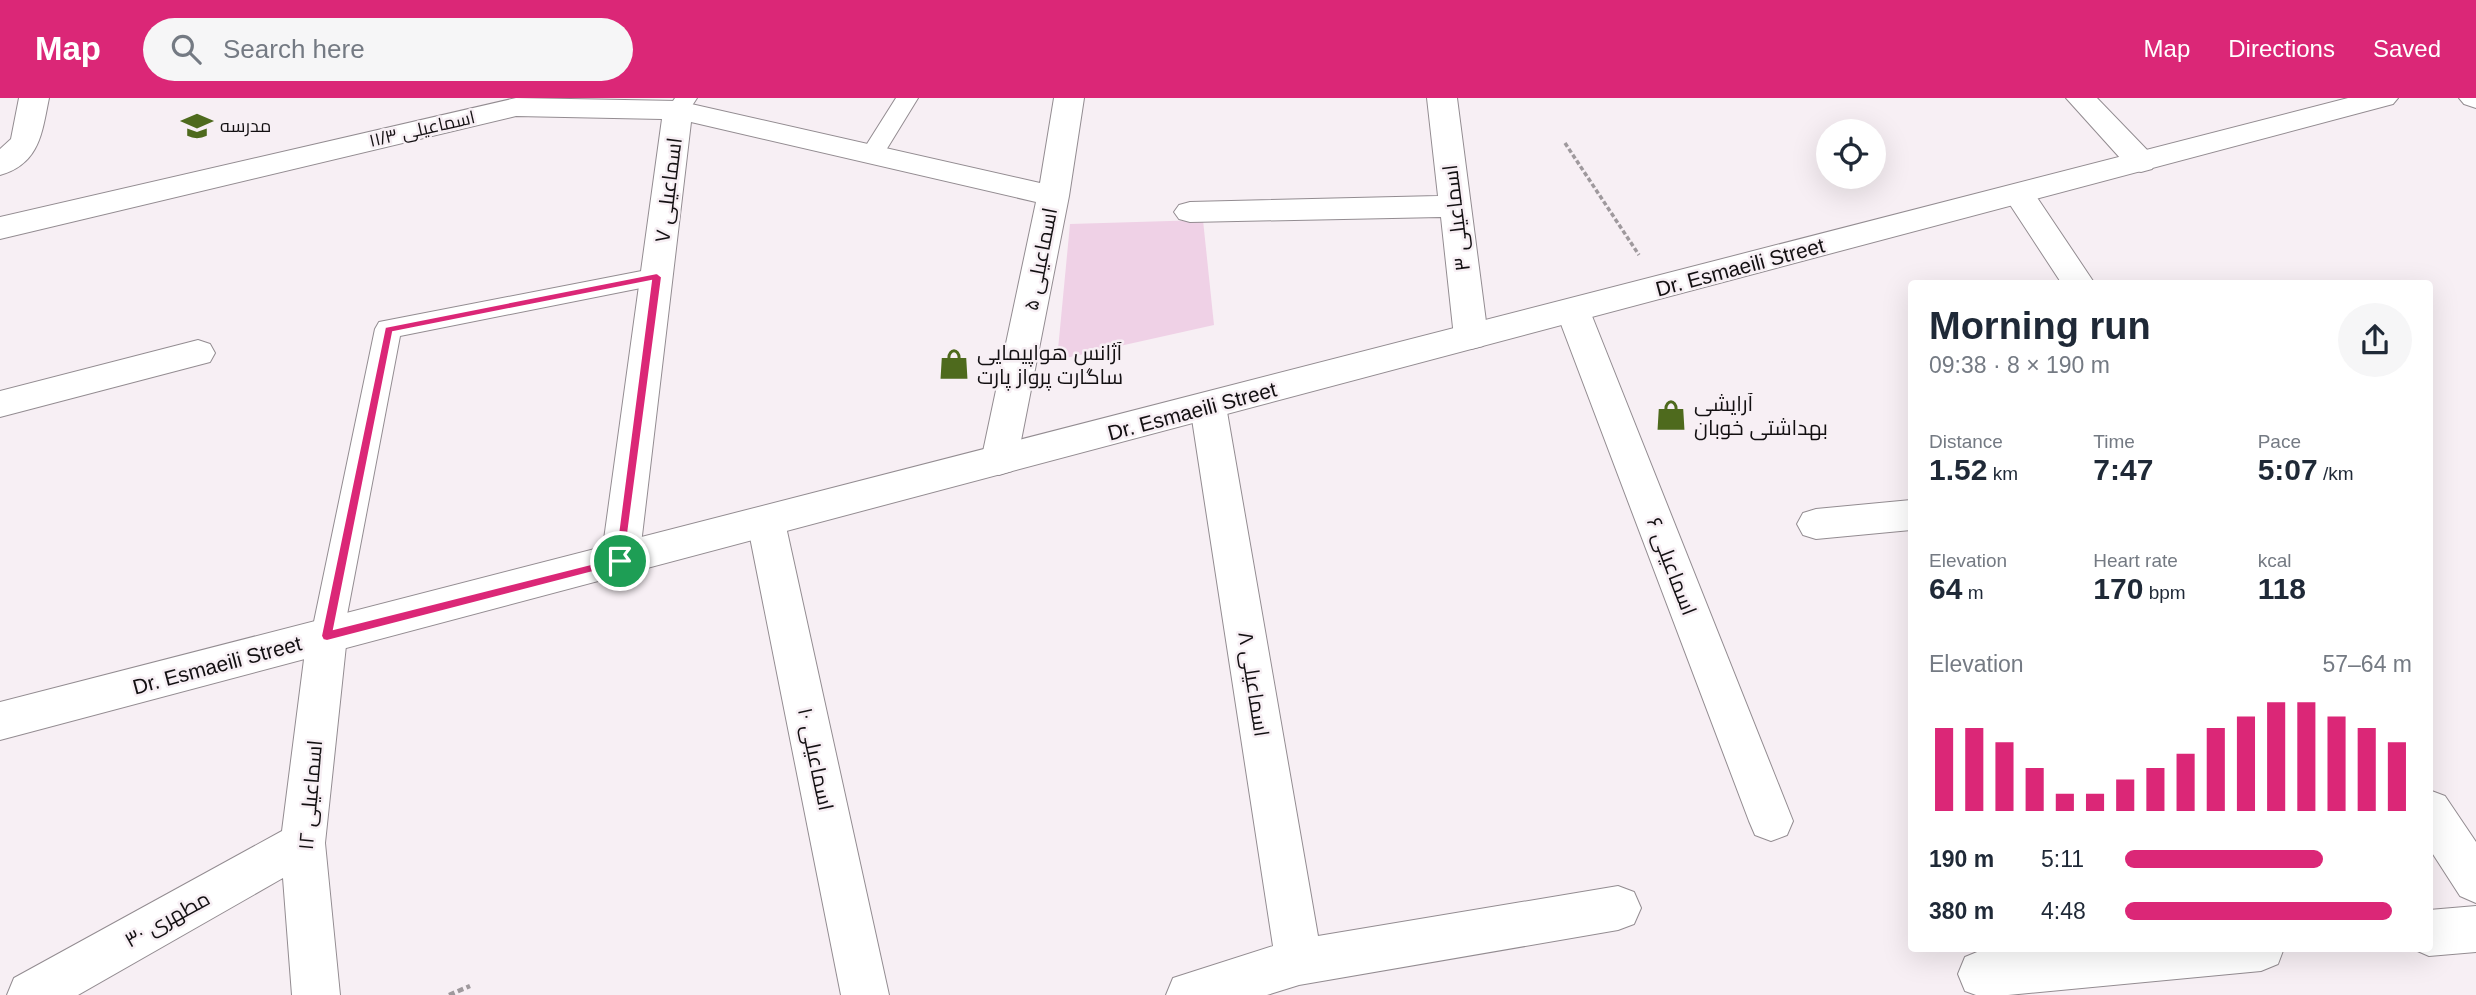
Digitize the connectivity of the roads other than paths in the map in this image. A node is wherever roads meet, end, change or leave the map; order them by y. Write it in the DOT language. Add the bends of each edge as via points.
graph roads {
  1 [pos="34,98"];
  2 [pos="906,98"];
  3 [pos="1069,98"];
  4 [pos="1442,98"];
  5 [pos="2081,98"];
  6 [pos="2383,98"];
  7 [pos="682,104"];
  8 [pos="13,145"];
  9 [pos="872,155"];
  10 [pos="2141,162"];
  11 [pos="0,165"];
  12 [pos="2019,194"];
  13 [pos="1053,196"];
  14 [pos="1455,206"];
  15 [pos="1189,212"];
  16 [pos="0,228"];
  17 [pos="657,277"];
  18 [pos="2075,280"];
  19 [pos="1573,311"];
  20 [pos="1471,337"];
  21 [pos="198,353"];
  22 [pos="0,404"];
  23 [pos="1208,407"];
  24 [pos="999,461"];
  25 [pos="1908,515"];
  26 [pos="766,522"];
  27 [pos="1816,524"];
  28 [pos="620,561"];
  29 [pos="327,636"];
  30 [pos="0,722"];
  31 [pos="1771,821"];
  32 [pos="2450,827"];
  33 [pos="303,843"];
  34 [pos="2476,881"];
  35 [pos="1618,908"];
  36 [pos="2476,929"];
  37 [pos="2433,933"];
  38 [pos="2218,952"];
  39 [pos="1299,962"];
  40 [pos="1982,974"];
  41 [pos="31,995"];
  42 [pos="316,995"];
  43 [pos="865,995"];
  44 [pos="1190,995"];
  1 -- 8 [label="street"];
  2 -- 9 [label="lane"];
  3 -- 13 [label="street, اسماعیلی ۵"];
  4 -- 14 [label="street, اسماعیلی ۳"];
  5 -- 10 [label="street"];
  6 -- 10 [label="street, Dr. Esmaeili Street"];
  7 -- 9 [label="street, اسماعیلی ۱۱/۳"];
  7 -- 16 [label="street, اسماعیلی ۱۱/۳" via="516,107"];
  7 -- 17 [label="street, اسماعیلی ۷"];
  8 -- 11 [label="street"];
  9 -- 13 [label="street, اسماعیلی ۱۱/۳"];
  10 -- 12 [label="street, Dr. Esmaeili Street"];
  12 -- 18 [label="street"];
  12 -- 19 [label="street, Dr. Esmaeili Street"];
  13 -- 24 [label="street, اسماعیلی ۵"];
  14 -- 15 [label="street"];
  14 -- 20 [label="street, اسماعیلی ۳"];
  17 -- 28 [label="street, اسماعیلی ۷"];
  17 -- 29 [label="lane" via="388,330"];
  19 -- 20 [label="street, Dr. Esmaeili Street"];
  19 -- 31 [label="street, اسماعیلی ۶"];
  20 -- 23 [label="street, Dr. Esmaeili Street"];
  21 -- 22 [label="street"];
  23 -- 24 [label="street, Dr. Esmaeili Street"];
  23 -- 39 [label="street, اسماعیلی ۸"];
  24 -- 26 [label="street, Dr. Esmaeili Street"];
  25 -- 27 [label="street"];
  26 -- 28 [label="street, Dr. Esmaeili Street"];
  26 -- 43 [label="street, اسماعیلی ۱۰"];
  28 -- 29 [label="street, Dr. Esmaeili Street"];
  29 -- 30 [label="street, Dr. Esmaeili Street"];
  29 -- 33 [label="street, اسماعیلی ۱۲"];
  32 -- 34 [label="street"];
  33 -- 41 [label="street, مطهری ۳۰"];
  33 -- 42 [label="street, اسماعیلی ۱۲"];
  35 -- 39 [label="street"];
  36 -- 37 [label="street"];
  38 -- 40 [label="street"];
  39 -- 44 [label="street"];
}
